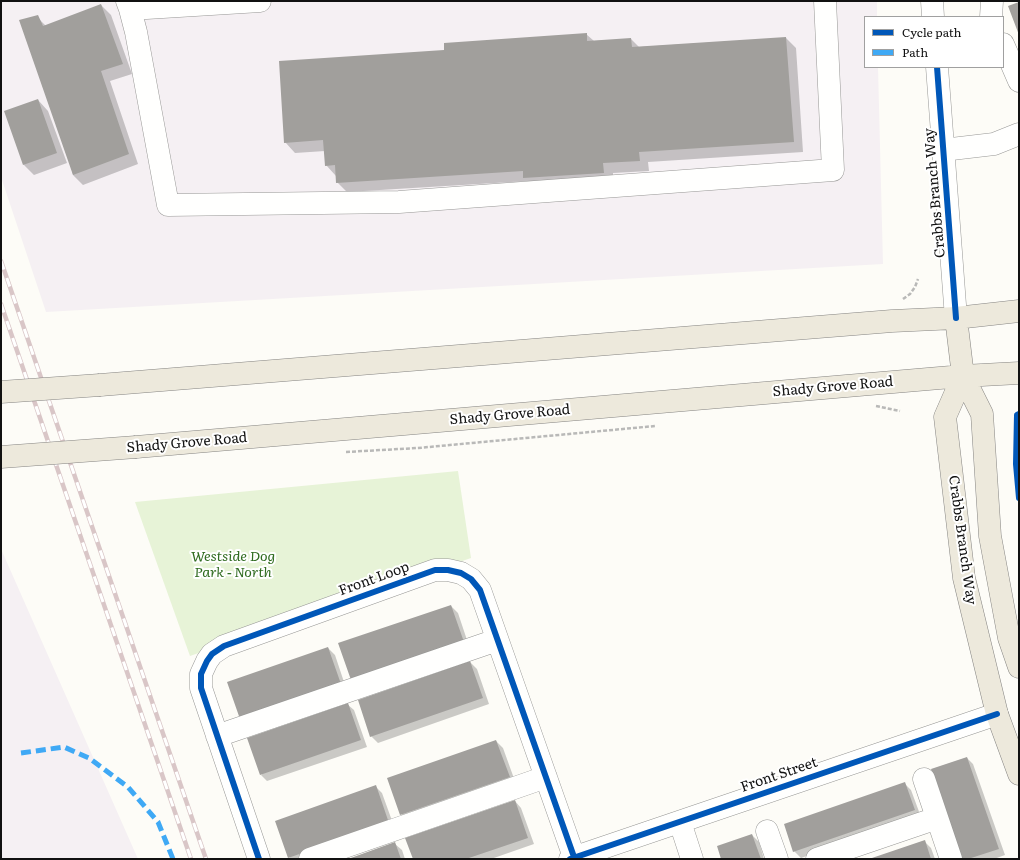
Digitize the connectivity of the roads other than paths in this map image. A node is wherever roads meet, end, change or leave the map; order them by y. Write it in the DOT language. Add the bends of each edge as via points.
graph roads {
  1 [pos="260,1"];
  2 [pos="825,1"];
  3 [pos="932,1"];
  4 [pos="992,1"];
  5 [pos="129,5"];
  6 [pos="933,16"];
  7 [pos="991,16"];
  8 [pos="1004,46"];
  9 [pos="937,68"];
  10 [pos="1019,81"];
  11 [pos="1019,134"];
  12 [pos="943,150"];
  13 [pos="1019,311"];
  14 [pos="956,318"];
  15 [pos="1019,373"];
  16 [pos="963,376"];
  17 [pos="1,392"];
  18 [pos="1,457"];
  19 [pos="497,640"];
  20 [pos="1019,667"];
  21 [pos="997,714"];
  22 [pos="217,736"];
  23 [pos="1019,774"];
  24 [pos="546,778"];
  25 [pos="924,779"];
  26 [pos="937,818"];
  27 [pos="680,822"];
  28 [pos="767,831"];
  29 [pos="572,858"];
  30 [pos="259,859"];
  31 [pos="310,859"];
  32 [pos="692,859"];
  33 [pos="777,859"];
  34 [pos="817,859"];
  35 [pos="951,859"];
  1 -- 5 [label="street"];
  2 -- 5 [label="street" via="833,170 383,203 168,205"];
  3 -- 6 [label="street"];
  4 -- 7 [label="street"];
  8 -- 10 [label="street"];
  9 -- 12 [label="street, Crabbs Branch Way"];
  11 -- 12 [label="street" via="994,144"];
  12 -- 14 [label="street, Crabbs Branch Way"];
  13 -- 14 [label="main road"];
  14 -- 16 [label="main road, Crabbs Branch Way"];
  14 -- 17 [label="main road, bridge" via="876,322"];
  15 -- 16 [label="main road, Shady Grove Road"];
  16 -- 18 [label="main road, Shady Grove Road, bridge"];
  16 -- 20 [label="main road, Crabbs Branch Way" via="982,414 990,536 1009,638"];
  16 -- 21 [label="main road, Crabbs Branch Way" via="945,418 964,578"];
  19 -- 22 [label="street"];
  19 -- 22 [label="street, Front Loop" via="480,590 471,579 461,573 434,570 224,646 212,654 202,674 201,688"];
  19 -- 24 [label="street, Front Loop"];
  21 -- 23 [label="main road, Crabbs Branch Way"];
  21 -- 27 [label="street, Front Street"];
  22 -- 30 [label="street, Front Loop"];
  24 -- 29 [label="street, Front Loop"];
  24 -- 31 [label="street"];
  25 -- 26 [label="street"];
  26 -- 34 [label="street"];
  26 -- 35 [label="street"];
  27 -- 29 [label="street, Front Street"];
  27 -- 32 [label="street"];
  28 -- 33 [label="street"];
}
